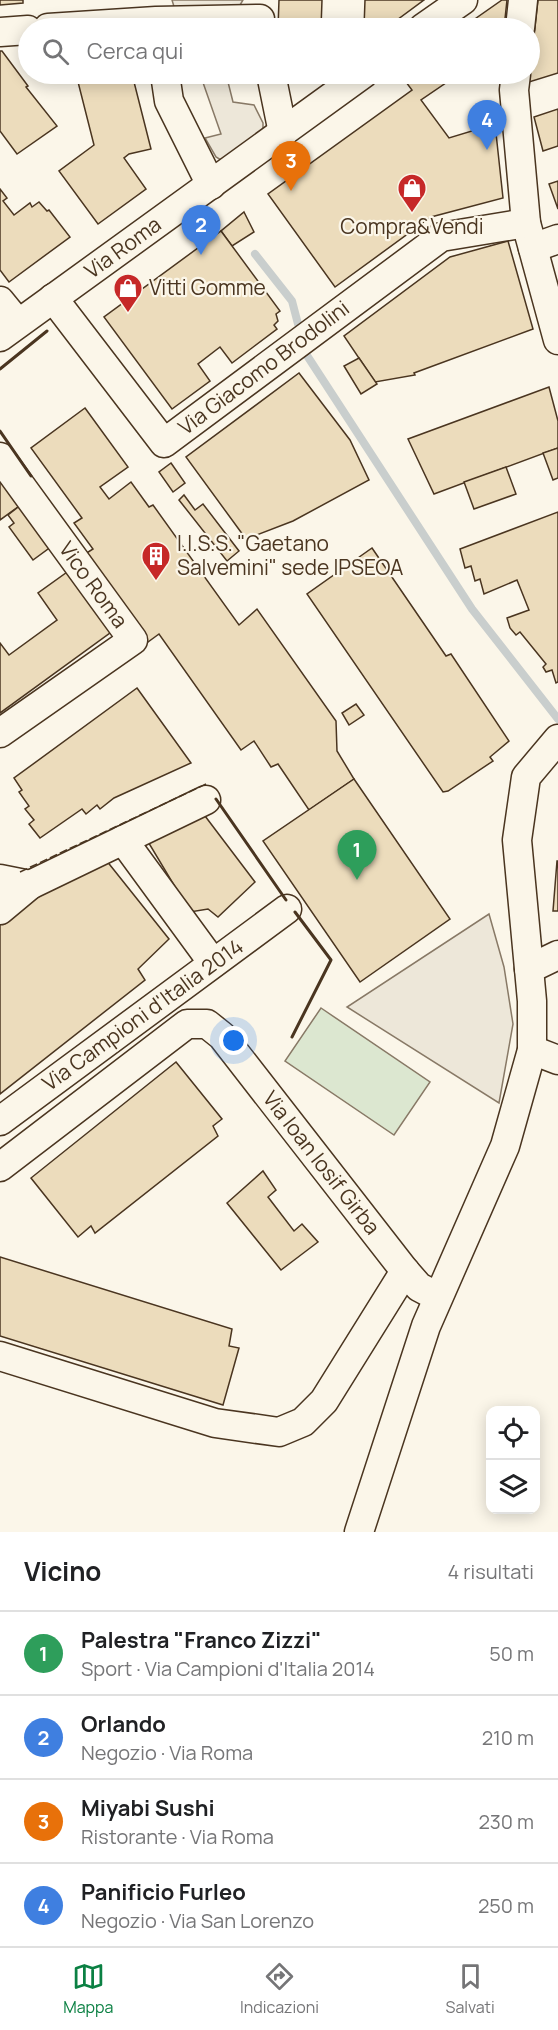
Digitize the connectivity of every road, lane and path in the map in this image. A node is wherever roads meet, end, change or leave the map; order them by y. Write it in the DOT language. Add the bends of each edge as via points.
graph roads {
  1 [pos="463,0"];
  2 [pos="523,0"];
  3 [pos="433,15"];
  4 [pos="155,16"];
  5 [pos="261,16"];
  6 [pos="137,18"];
  7 [pos="521,18"];
  8 [pos="18,31"];
  9 [pos="0,32"];
  10 [pos="166,84"];
  11 [pos="273,84"];
  12 [pos="349,84"];
  13 [pos="515,84"];
  14 [pos="283,133"];
  15 [pos="211,185"];
  16 [pos="539,237"];
  17 [pos="53,298"];
  18 [pos="0,301"];
  19 [pos="9,330"];
  20 [pos="558,340"];
  21 [pos="0,458"];
  22 [pos="0,733"];
  23 [pos="558,739"];
  24 [pos="206,800"];
  25 [pos="123,840"];
  26 [pos="0,879"];
  27 [pos="30,885"];
  28 [pos="287,909"];
  29 [pos="0,910"];
  30 [pos="558,955"];
  31 [pos="213,963"];
  32 [pos="529,969"];
  33 [pos="532,1050"];
  34 [pos="558,1060"];
  35 [pos="0,1121"];
  36 [pos="0,1167"];
  37 [pos="405,1271"];
  38 [pos="438,1298"];
  39 [pos="0,1356"];
  40 [pos="359,1532"];
  1 -- 3 [label="street"];
  2 -- 7 [label="street"];
  4 -- 5 [label="street"];
  4 -- 6 [label="street"];
  8 -- 9 [label="street"];
  10 -- 15 [label="street" via="169,101"];
  11 -- 14 [label="street"];
  12 -- 14 [label="street, Via Roma"];
  13 -- 16 [label="street"];
  14 -- 15 [label="street, Via Roma"];
  15 -- 17 [label="street, Via Roma"];
  16 -- 17 [label="street, Via Giacomo Brodolini" via="441,237 164,442"];
  16 -- 20 [label="street"];
  17 -- 19 [label="street, Via Roma"];
  18 -- 19 [label="street"];
  21 -- 22 [label="street, Vico Roma" via="133,640"];
  23 -- 32 [label="street" via="526,777 517,840"];
  24 -- 25 [label="street"];
  25 -- 27 [label="street"];
  25 -- 31 [label="street"];
  26 -- 27 [label="street"];
  27 -- 29 [label="street"];
  28 -- 31 [label="street, Via Campioni d'Italia 2014"];
  30 -- 32 [label="street"];
  31 -- 35 [label="street, Via Campioni d'Italia 2014"];
  32 -- 33 [label="street"];
  33 -- 34 [label="street"];
  33 -- 38 [label="street" via="505,1146"];
  36 -- 37 [label="street, Via Ioan Iosif Girba" via="187,1024 207,1024 222,1036"];
  37 -- 38 [label="street, Via Ioan Iosif Girba" via="419,1287"];
  37 -- 39 [label="street" via="324,1401 303,1422 279,1432 215,1424"];
  38 -- 40 [label="street"];
}
